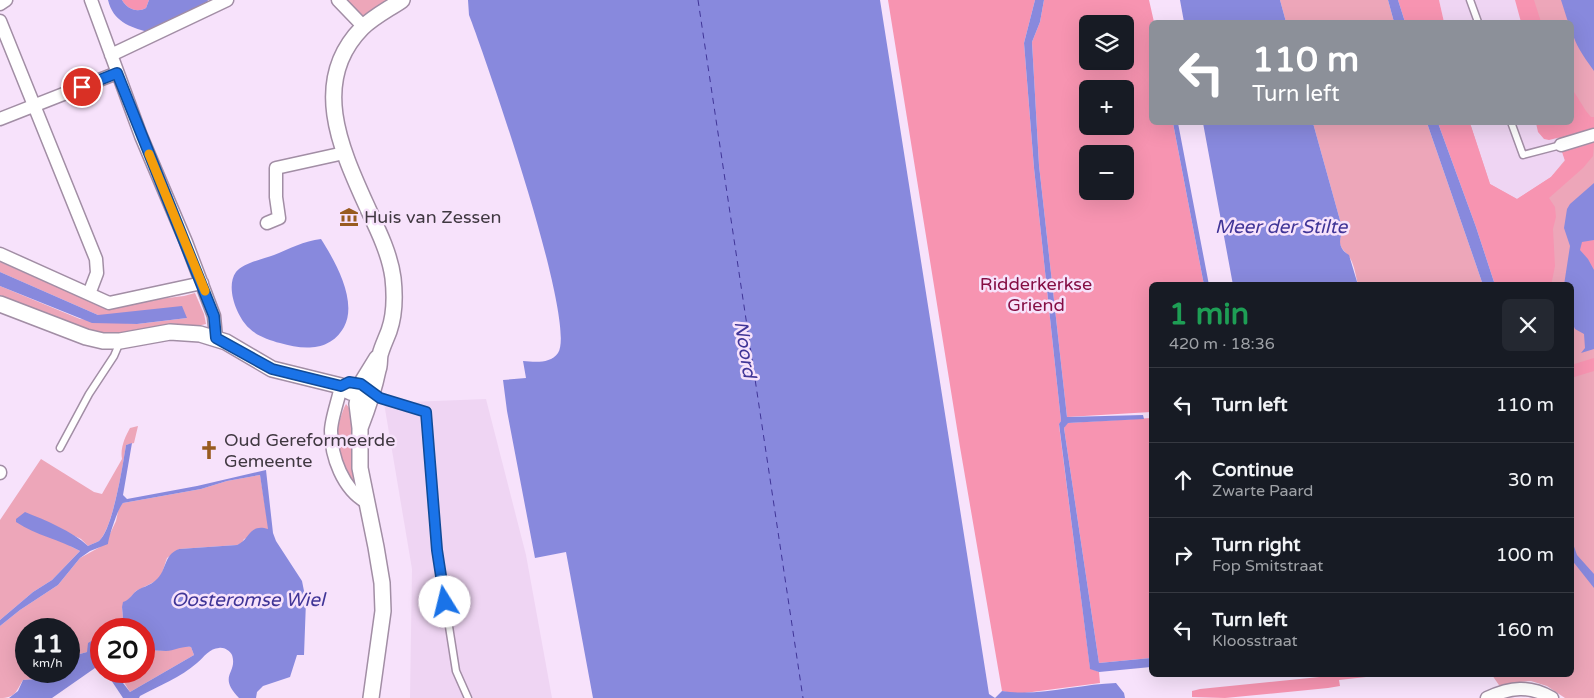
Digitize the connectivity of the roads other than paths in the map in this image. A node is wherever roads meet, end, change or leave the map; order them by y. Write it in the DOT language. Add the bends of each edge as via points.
graph roads {
  1 [pos="6,0"];
  2 [pos="91,0"];
  3 [pos="227,0"];
  4 [pos="338,0"];
  5 [pos="402,0"];
  6 [pos="1470,0"];
  7 [pos="0,4"];
  8 [pos="1477,20"];
  9 [pos="0,21"];
  10 [pos="364,27"];
  11 [pos="111,54"];
  12 [pos="117,73"];
  13 [pos="33,106"];
  14 [pos="0,119"];
  15 [pos="1512,125"];
  16 [pos="1594,135"];
  17 [pos="1561,145"];
  18 [pos="344,153"];
  19 [pos="268,223"];
  20 [pos="0,254"];
  21 [pos="202,283"];
  22 [pos="89,294"];
  23 [pos="0,304"];
  24 [pos="216,338"];
  25 [pos="120,341"];
  26 [pos="341,386"];
  27 [pos="368,392"];
  28 [pos="60,448"];
  29 [pos="366,502"];
  30 [pos="1503,691"];
  31 [pos="371,698"];
  32 [pos="468,698"];
  33 [pos="1487,698"];
  34 [pos="1514,698"];
  35 [pos="1552,698"];
  1 -- 7 [label="street"];
  2 -- 11 [label="street"];
  3 -- 11 [label="street"];
  4 -- 10 [label="street"];
  5 -- 10 [label="street"];
  6 -- 8 [label="lane"];
  9 -- 13 [label="street"];
  10 -- 18 [label="street" via="345,51 334,89 334,114"];
  11 -- 12 [label="street"];
  12 -- 13 [label="street"];
  12 -- 21 [label="street"];
  13 -- 14 [label="street"];
  13 -- 22 [label="street" via="96,259 96,274"];
  15 -- 17 [label="lane" via="1522,156"];
  16 -- 17 [label="street"];
  18 -- 19 [label="street" via="276,168 279,218"];
  18 -- 27 [label="street" via="385,246 393,276 393,315 380,355 379,369"];
  20 -- 22 [label="street"];
  21 -- 22 [label="street" via="109,303"];
  21 -- 24 [label="street" via="214,316"];
  23 -- 25 [label="street" via="86,337"];
  24 -- 25 [label="street" via="170,332"];
  24 -- 26 [label="street" via="272,369"];
  25 -- 28 [label="lane"];
  26 -- 27 [label="street" via="349,382"];
  26 -- 29 [label="street" via="331,430 334,450 345,484"];
  27 -- 29 [label="street" via="358,415 360,468"];
  27 -- 32 [label="lane" via="426,412 437,550 456,671"];
  29 -- 31 [label="street" via="382,583 383,611"];
  30 -- 33 [label="street"];
  30 -- 34 [label="lane"];
  30 -- 35 [label="street" via="1522,688"];
}
